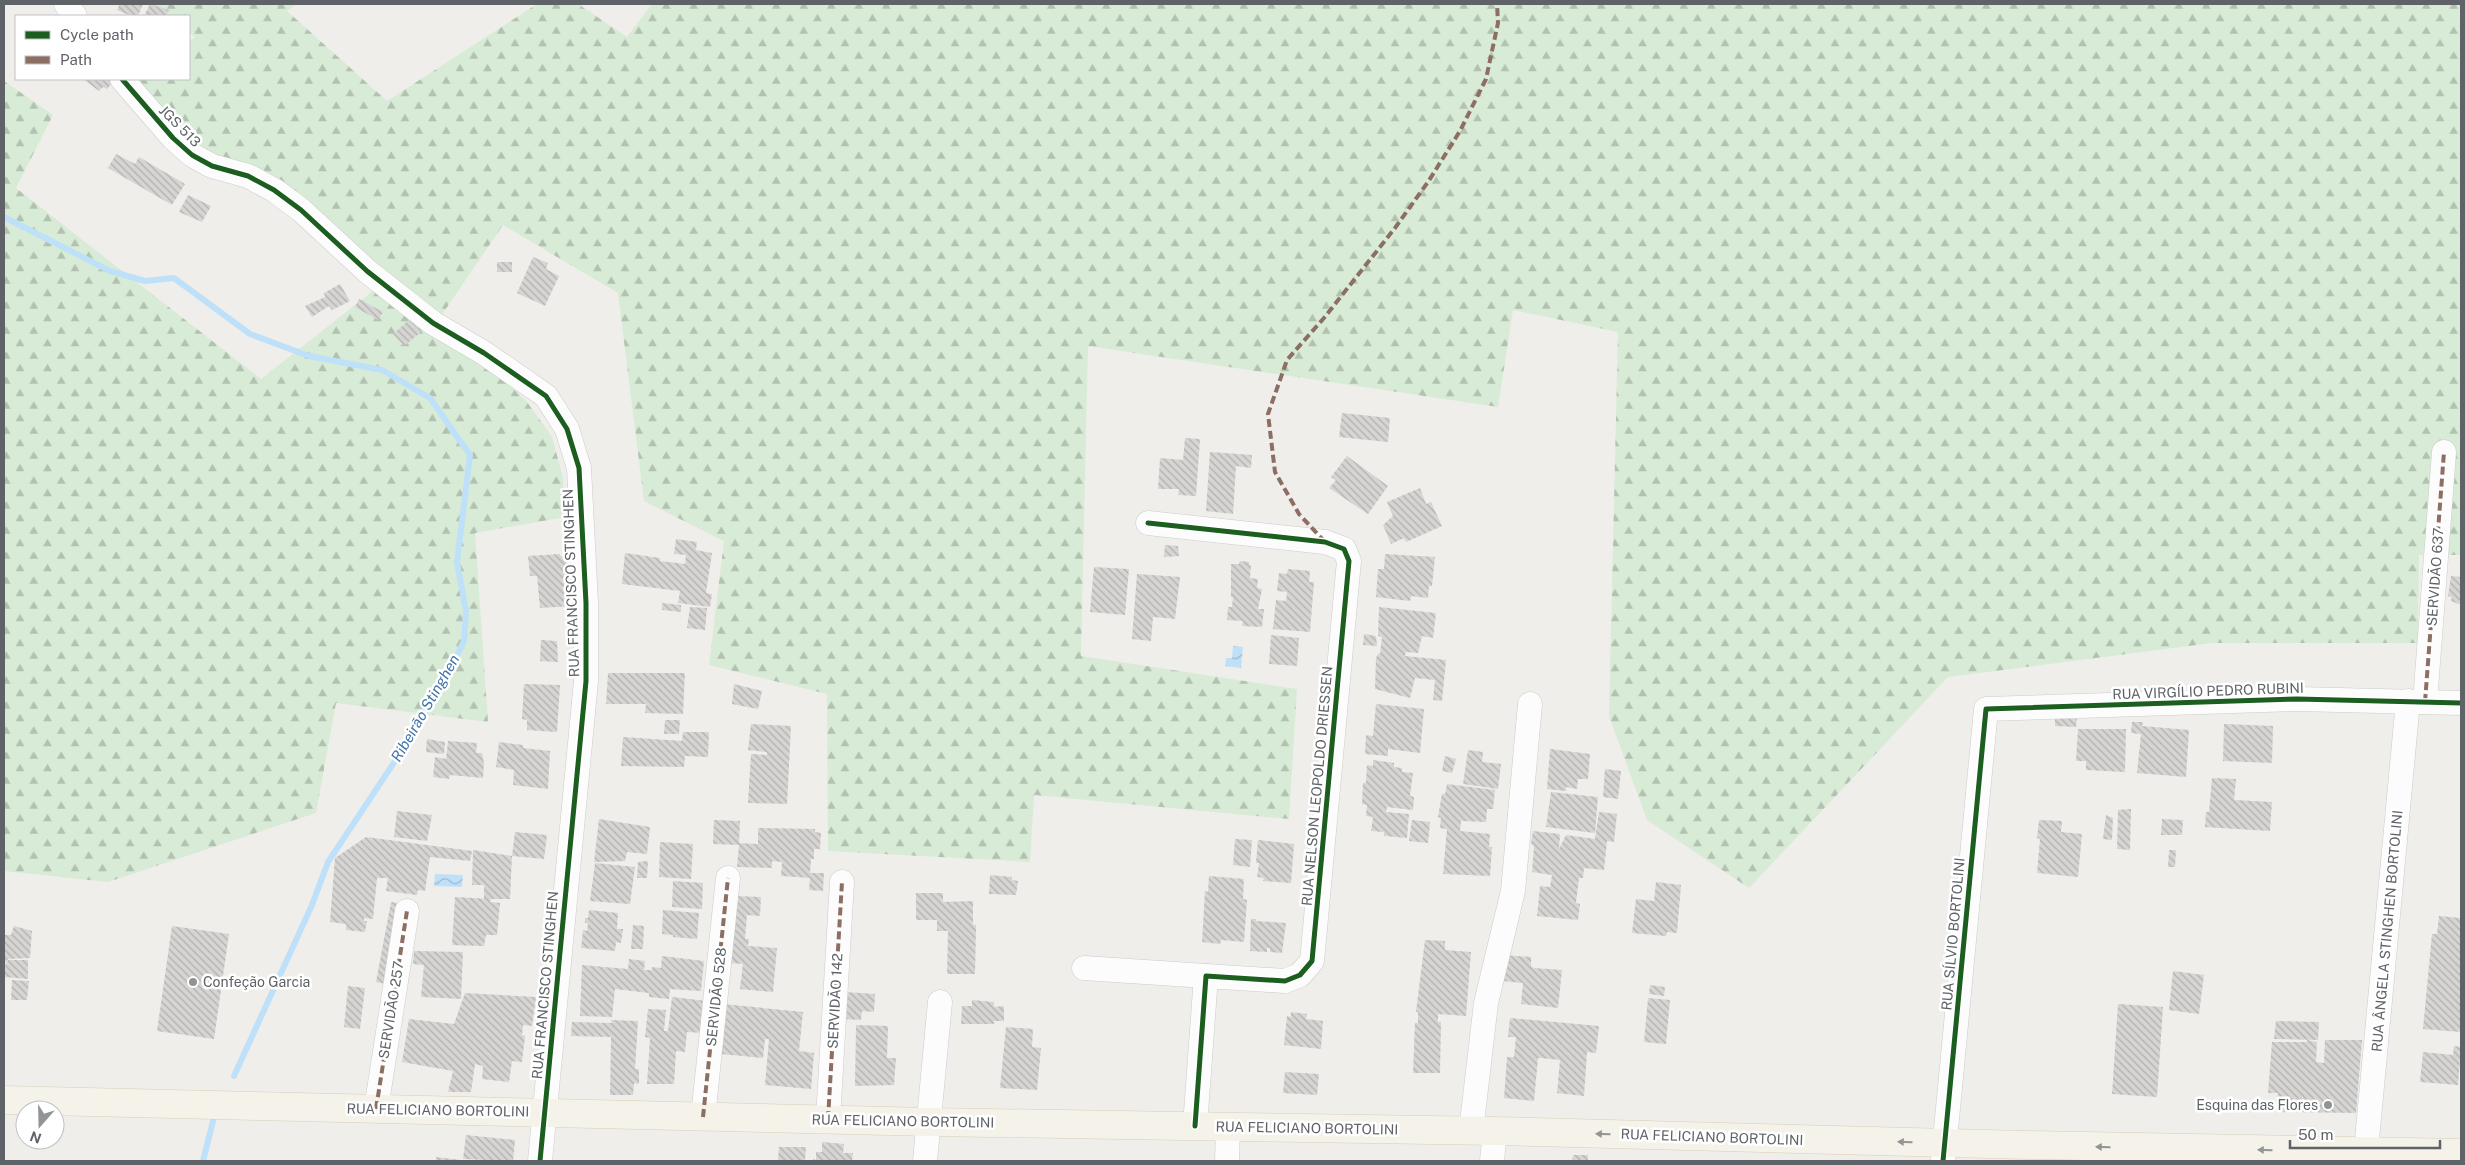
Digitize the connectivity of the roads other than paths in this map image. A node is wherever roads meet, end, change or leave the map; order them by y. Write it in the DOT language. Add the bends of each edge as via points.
graph roads {
  1 [pos="66,4"];
  2 [pos="74,15"];
  3 [pos="123,80"];
  4 [pos="234,172"];
  5 [pos="2444,452"];
  6 [pos="1148,523"];
  7 [pos="2417,702"];
  8 [pos="2461,703"];
  9 [pos="1530,704"];
  10 [pos="1986,709"];
  11 [pos="728,878"];
  12 [pos="842,882"];
  13 [pos="407,911"];
  14 [pos="1084,968"];
  15 [pos="1206,976"];
  16 [pos="940,1002"];
  17 [pos="4,1100"];
  18 [pos="376,1109"];
  19 [pos="545,1113"];
  20 [pos="703,1117"];
  21 [pos="828,1119"];
  22 [pos="930,1122"];
  23 [pos="1195,1126"];
  24 [pos="1228,1128"];
  25 [pos="1483,1131"];
  26 [pos="1944,1152"];
  27 [pos="2461,1153"];
  28 [pos="2366,1157"];
  29 [pos="540,1161"];
  30 [pos="925,1161"];
  31 [pos="1227,1161"];
  32 [pos="1492,1161"];
  1 -- 2 [label="street"];
  3 -- 4 [label="street, JGS 513" via="192,156"];
  4 -- 19 [label="street, RUA FRANCISCO STINGHEN" via="274,190 433,323 508,368 546,396 567,429 579,468 586,603 586,681"];
  5 -- 7 [label="street, SERVIDÃO 637"];
  6 -- 15 [label="street, RUA NELSON LEOPOLDO DRIESSEN" via="1325,542 1344,548 1349,561 1312,960 1300,975 1285,981"];
  7 -- 8 [label="street, RUA VIRGÍLIO PEDRO RUBINI"];
  7 -- 10 [label="street, RUA VIRGÍLIO PEDRO RUBINI" via="2230,700"];
  7 -- 28 [label="street, RUA ÂNGELA STINGHEN BORTOLINI"];
  9 -- 25 [label="street" via="1512,891 1486,1003"];
  10 -- 26 [label="street, RUA SÍLVIO BORTOLINI"];
  11 -- 20 [label="street, SERVIDÃO 528"];
  12 -- 21 [label="street, SERVIDÃO 142"];
  13 -- 18 [label="street, SERVIDÃO 257"];
  14 -- 15 [label="street"];
  15 -- 23 [label="street"];
  16 -- 22 [label="street"];
  17 -- 18 [label="main road, RUA FELICIANO BORTOLINI"];
  18 -- 19 [label="main road, RUA FELICIANO BORTOLINI"];
  19 -- 20 [label="main road, RUA FELICIANO BORTOLINI"];
  19 -- 29 [label="street, RUA FRANCISCO STINGHEN"];
  20 -- 21 [label="main road, RUA FELICIANO BORTOLINI"];
  21 -- 22 [label="main road, RUA FELICIANO BORTOLINI"];
  22 -- 23 [label="main road, RUA FELICIANO BORTOLINI"];
  22 -- 30 [label="street"];
  23 -- 24 [label="main road, RUA FELICIANO BORTOLINI"];
  24 -- 25 [label="main road, RUA FELICIANO BORTOLINI"];
  24 -- 31 [label="street"];
  26 -- 25 [label="main road, RUA FELICIANO BORTOLINI, one-way"];
  25 -- 32 [label="street"];
  28 -- 26 [label="main road, RUA FELICIANO BORTOLINI, one-way"];
  27 -- 28 [label="main road, RUA FELICIANO BORTOLINI"];
}
